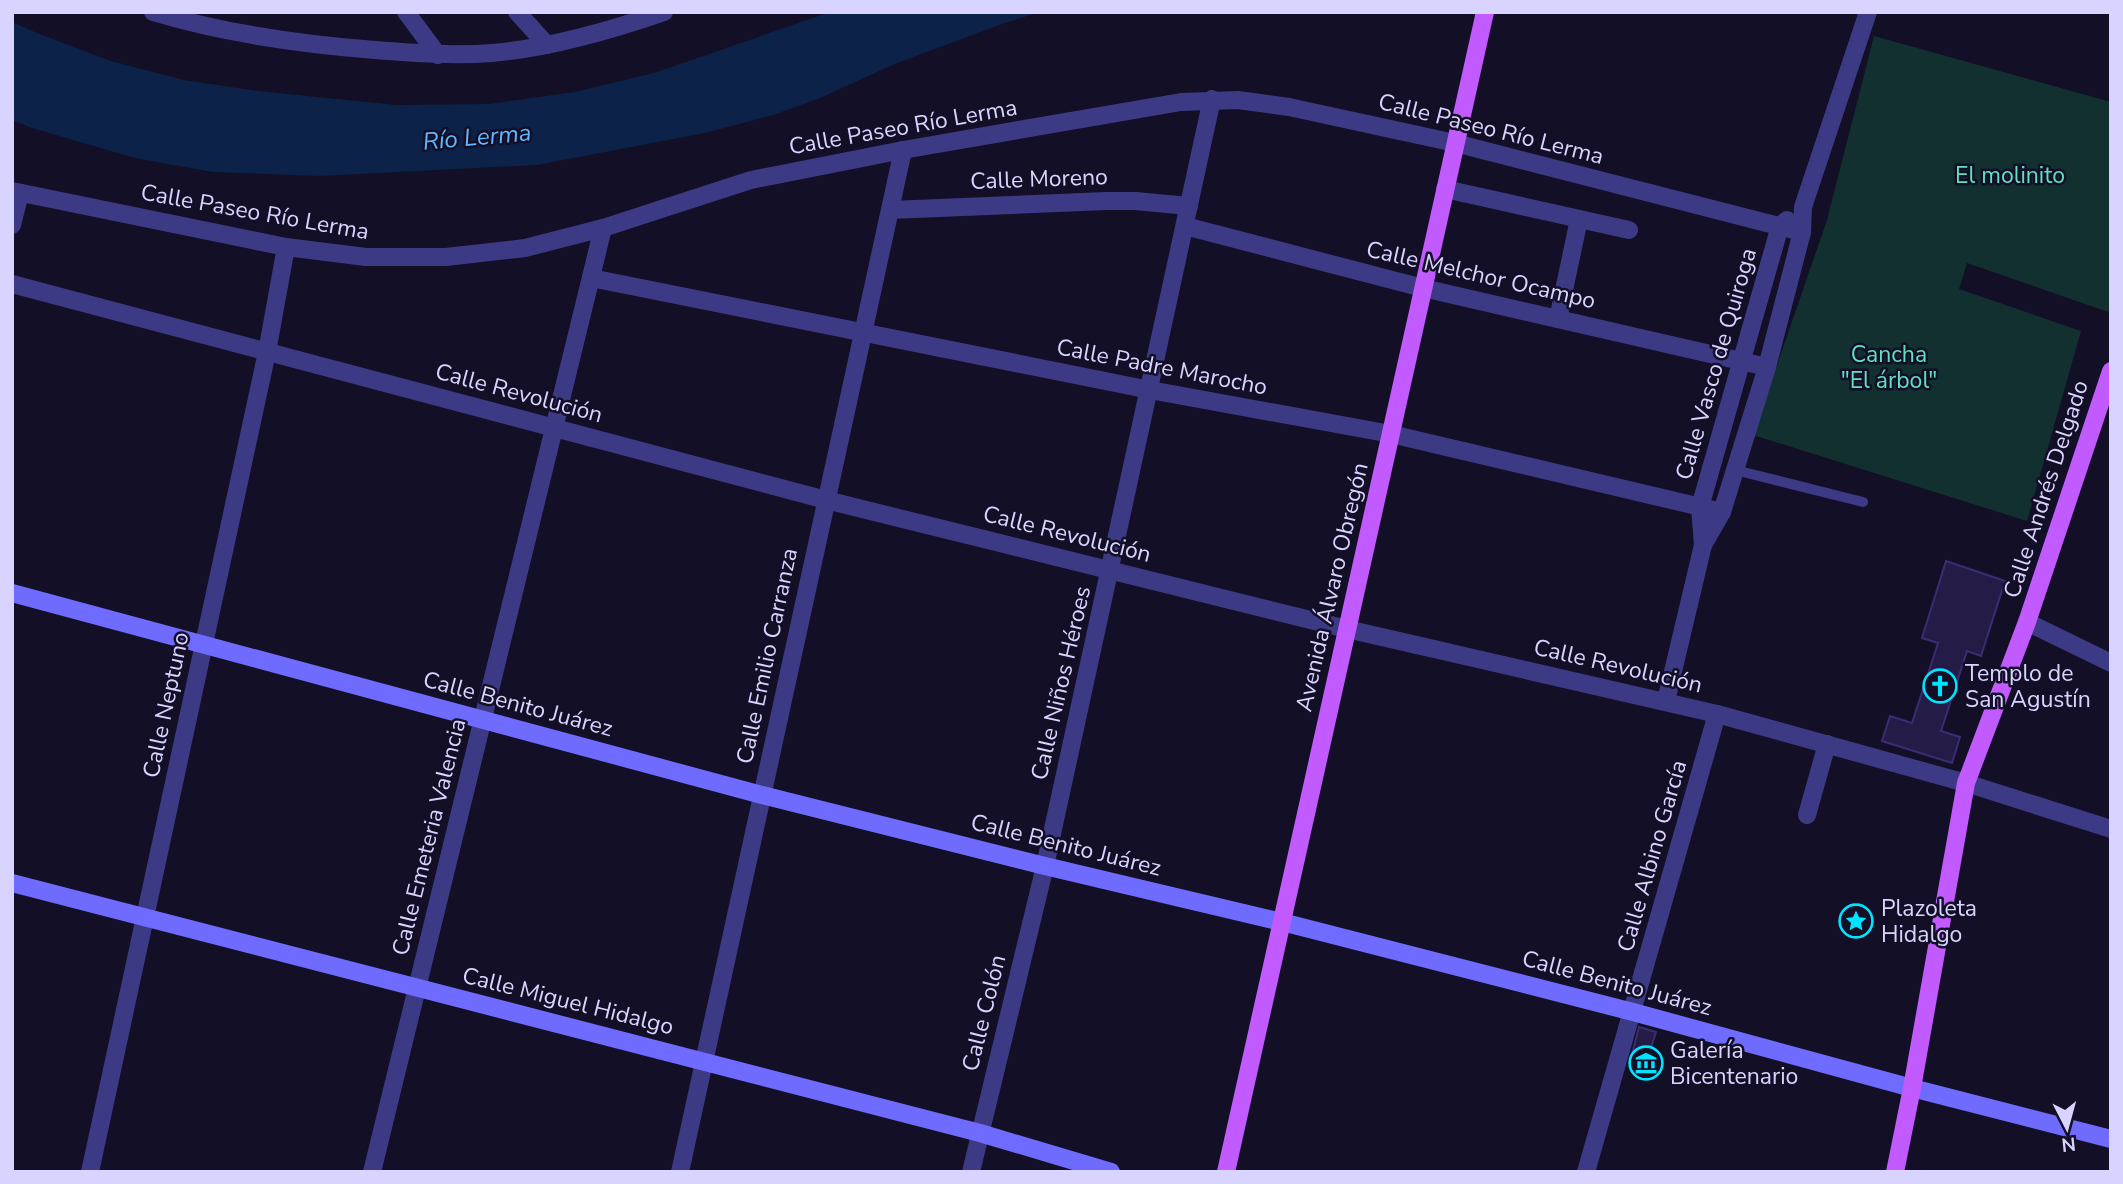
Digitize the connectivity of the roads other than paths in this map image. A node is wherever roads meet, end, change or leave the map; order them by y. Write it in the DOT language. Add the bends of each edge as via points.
graph roads {
  1 [pos="153,12"];
  2 [pos="406,12"];
  3 [pos="518,12"];
  4 [pos="664,12"];
  5 [pos="1485,12"];
  6 [pos="1868,12"];
  7 [pos="547,45"];
  8 [pos="438,55"];
  9 [pos="1212,99"];
  10 [pos="1455,144"];
  11 [pos="903,150"];
  12 [pos="1445,189"];
  13 [pos="16,192"];
  14 [pos="1189,206"];
  15 [pos="1803,207"];
  16 [pos="890,210"];
  17 [pos="1579,219"];
  18 [pos="12,225"];
  19 [pos="1185,226"];
  20 [pos="1780,226"];
  21 [pos="603,228"];
  22 [pos="1629,230"];
  23 [pos="1802,232"];
  24 [pos="286,247"];
  25 [pos="591,278"];
  26 [pos="12,284"];
  27 [pos="1423,288"];
  28 [pos="1558,319"];
  29 [pos="863,334"];
  30 [pos="267,352"];
  31 [pos="1742,361"];
  32 [pos="1767,367"];
  33 [pos="2111,371"];
  34 [pos="1150,390"];
  35 [pos="554,428"];
  36 [pos="1391,434"];
  37 [pos="1735,470"];
  38 [pos="826,500"];
  39 [pos="1863,502"];
  40 [pos="1700,507"];
  41 [pos="1722,512"];
  42 [pos="1703,545"];
  43 [pos="1111,570"];
  44 [pos="12,593"];
  45 [pos="2027,622"];
  46 [pos="1347,629"];
  47 [pos="204,645"];
  48 [pos="2111,663"];
  49 [pos="1666,701"];
  50 [pos="1717,714"];
  51 [pos="483,720"];
  52 [pos="1827,744"];
  53 [pos="1966,783"];
  54 [pos="762,795"];
  55 [pos="1807,815"];
  56 [pos="2111,829"];
  57 [pos="1045,866"];
  58 [pos="12,883"];
  59 [pos="145,917"];
  60 [pos="1282,922"];
  61 [pos="417,988"];
  62 [pos="1633,1012"];
  63 [pos="704,1062"];
  64 [pos="1912,1088"];
  65 [pos="980,1133"];
  66 [pos="2111,1139"];
  67 [pos="90,1172"];
  68 [pos="372,1172"];
  69 [pos="680,1172"];
  70 [pos="971,1172"];
  71 [pos="1111,1172"];
  72 [pos="1226,1172"];
  73 [pos="1586,1172"];
  74 [pos="1895,1172"];
  1 -- 8 [label="street" via="309,44"];
  2 -- 8 [label="street"];
  3 -- 7 [label="street"];
  4 -- 7 [label="street"];
  5 -- 10 [label="main road, Avenida Álvaro Obregón"];
  6 -- 15 [label="street, Calle Vasco de Quiroga"];
  7 -- 8 [label="street"];
  9 -- 10 [label="street, Calle Paseo Río Lerma" via="1264,102"];
  9 -- 11 [label="street, Calle Paseo Río Lerma"];
  9 -- 14 [label="street, Calle Niños Héroes"];
  10 -- 12 [label="main road, Avenida Álvaro Obregón"];
  10 -- 20 [label="street, Calle Paseo Río Lerma"];
  11 -- 16 [label="street, Calle Emilio Carranza"];
  11 -- 21 [label="street, Calle Paseo Río Lerma" via="751,180"];
  12 -- 17 [label="street"];
  12 -- 27 [label="main road, Avenida Álvaro Obregón"];
  13 -- 18 [label="street"];
  13 -- 24 [label="street, Calle Paseo Río Lerma"];
  14 -- 16 [label="street, Calle Moreno" via="1106,201"];
  14 -- 19 [label="street, Calle Niños Héroes"];
  15 -- 20 [label="street, Calle Vasco de Quiroga"];
  15 -- 23 [label="street, Calle Vasco de Quiroga"];
  16 -- 29 [label="street, Calle Emilio Carranza"];
  17 -- 22 [label="street"];
  17 -- 28 [label="street"];
  19 -- 27 [label="street, Calle Melchor Ocampo"];
  19 -- 34 [label="street, Calle Niños Héroes"];
  20 -- 23 [label="street, Calle Paseo Río Lerma"];
  20 -- 31 [label="street, Calle Vasco de Quiroga"];
  21 -- 24 [label="street, Calle Paseo Río Lerma" via="525,248 446,257 366,257"];
  21 -- 25 [label="street, Calle Emeteria Valencia"];
  23 -- 32 [label="street, Calle Vasco de Quiroga"];
  24 -- 30 [label="street, Calle Neptuno"];
  25 -- 29 [label="street, Calle Padre Marocho"];
  25 -- 35 [label="street, Calle Emeteria Valencia"];
  26 -- 30 [label="street, Calle Revolución"];
  27 -- 28 [label="street, Calle Melchor Ocampo"];
  27 -- 36 [label="main road, Avenida Álvaro Obregón"];
  28 -- 31 [label="street, Calle Melchor Ocampo"];
  29 -- 34 [label="street, Calle Padre Marocho"];
  29 -- 38 [label="street, Calle Emilio Carranza"];
  30 -- 35 [label="street, Calle Revolución"];
  30 -- 47 [label="street, Calle Neptuno"];
  31 -- 32 [label="street, Calle Melchor Ocampo"];
  31 -- 40 [label="street, Calle Vasco de Quiroga"];
  32 -- 37 [label="street, Calle Vasco de Quiroga"];
  33 -- 45 [label="main road, Calle Andrés Delgado"];
  34 -- 36 [label="street, Calle Padre Marocho"];
  34 -- 43 [label="street, Calle Niños Héroes"];
  35 -- 38 [label="street, Calle Revolución"];
  35 -- 51 [label="street, Calle Emeteria Valencia"];
  36 -- 40 [label="street, Calle Padre Marocho"];
  36 -- 46 [label="main road, Avenida Álvaro Obregón"];
  37 -- 39 [label="lane"];
  37 -- 41 [label="street, Calle Vasco de Quiroga"];
  38 -- 43 [label="street, Calle Revolución"];
  38 -- 54 [label="street, Calle Emilio Carranza"];
  40 -- 41 [label="street, Calle Padre Marocho"];
  40 -- 42 [label="street, Calle Vasco de Quiroga"];
  41 -- 42 [label="street, Calle Vasco de Quiroga"];
  42 -- 49 [label="street, Calle Vasco de Quiroga"];
  43 -- 46 [label="street, Calle Revolución"];
  43 -- 57 [label="street, Calle Niños Héroes"];
  44 -- 47 [label="street, Calle Benito Juárez"];
  45 -- 48 [label="street"];
  45 -- 53 [label="main road, Calle Andrés Delgado"];
  46 -- 49 [label="street, Calle Revolución"];
  46 -- 60 [label="main road, Avenida Álvaro Obregón"];
  47 -- 51 [label="street, Calle Benito Juárez"];
  47 -- 59 [label="street, Calle Neptuno"];
  49 -- 50 [label="street, Calle Revolución"];
  50 -- 52 [label="street, Calle Revolución"];
  50 -- 62 [label="street, Calle Albino García"];
  51 -- 54 [label="street, Calle Benito Juárez"];
  51 -- 61 [label="street, Calle Emeteria Valencia"];
  52 -- 53 [label="street, Calle Revolución"];
  52 -- 55 [label="street"];
  53 -- 56 [label="street, Calle Revolución"];
  53 -- 64 [label="main road, Calle Andrés Delgado"];
  54 -- 57 [label="street, Calle Benito Juárez"];
  54 -- 63 [label="street, Calle Emilio Carranza"];
  57 -- 60 [label="street, Calle Benito Juárez"];
  57 -- 65 [label="street, Calle Colón"];
  58 -- 59 [label="street, Calle Miguel Hidalgo"];
  59 -- 61 [label="street, Calle Miguel Hidalgo"];
  59 -- 67 [label="street, Calle Neptuno"];
  60 -- 62 [label="street, Calle Benito Juárez"];
  60 -- 72 [label="main road, Avenida Álvaro Obregón"];
  61 -- 63 [label="street, Calle Miguel Hidalgo"];
  61 -- 68 [label="street, Calle Emeteria Valencia"];
  62 -- 64 [label="street, Calle Benito Juárez"];
  62 -- 73 [label="street, Calle Albino García"];
  63 -- 65 [label="street, Calle Miguel Hidalgo"];
  63 -- 69 [label="street, Calle Emilio Carranza"];
  64 -- 66 [label="street, Calle Benito Juárez"];
  64 -- 74 [label="main road, Calle Andrés Delgado"];
  65 -- 70 [label="street, Calle Colón"];
  65 -- 71 [label="street, Calle Miguel Hidalgo"];
}
